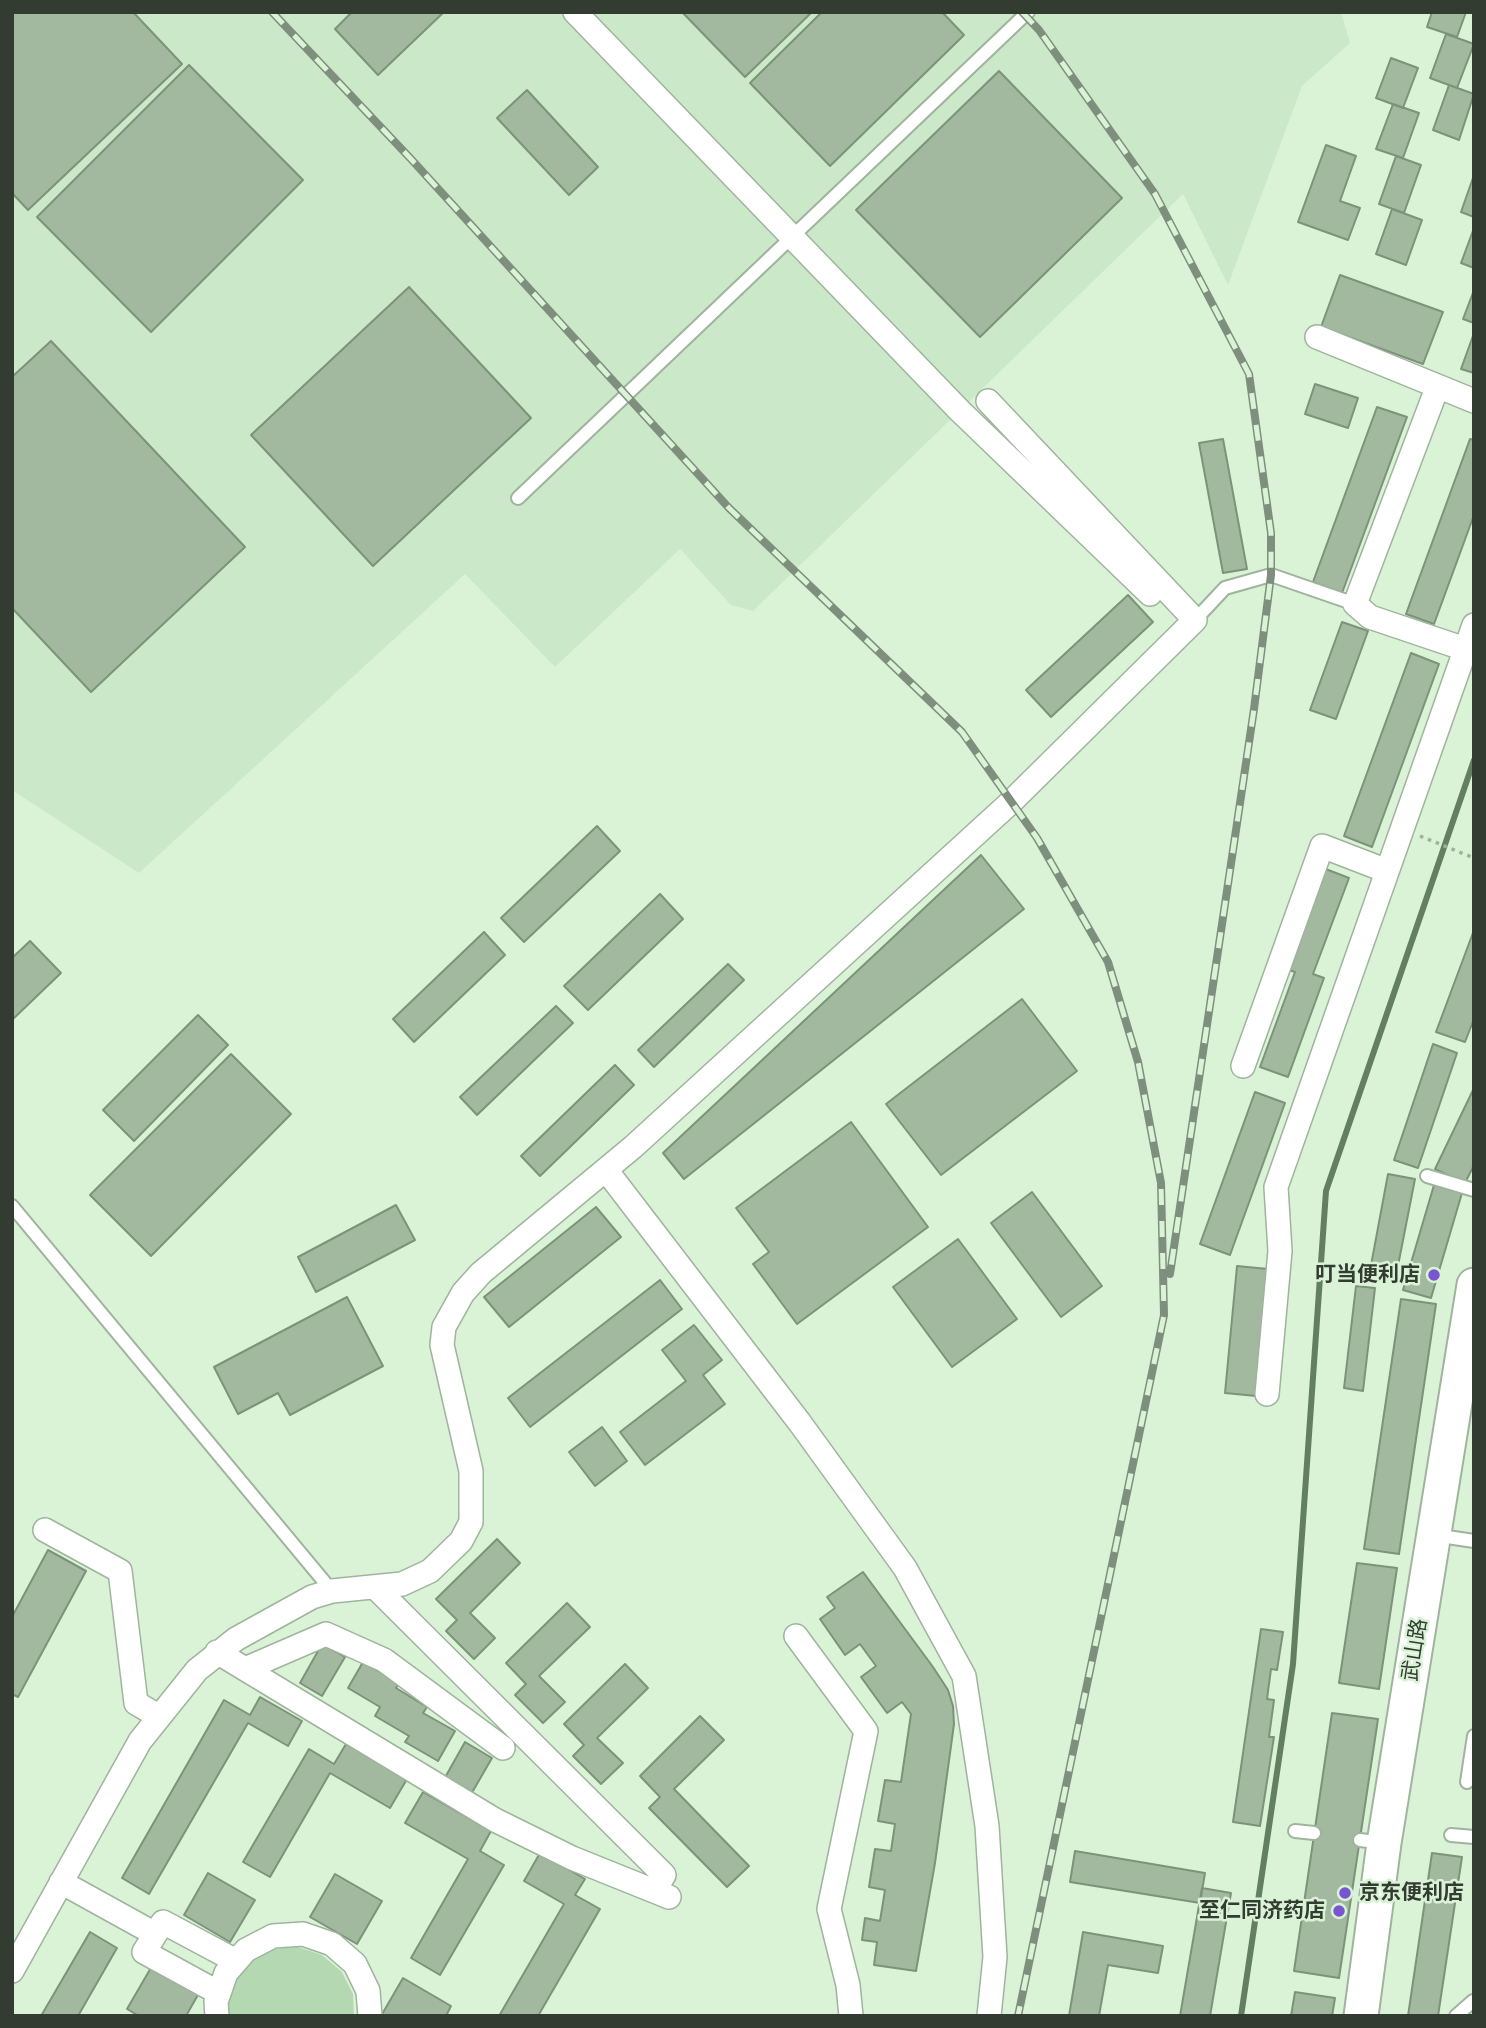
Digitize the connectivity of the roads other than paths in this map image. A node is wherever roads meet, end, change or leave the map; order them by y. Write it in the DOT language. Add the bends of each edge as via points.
graph roads {
  1 [pos="575,12"];
  2 [pos="1028,12"];
  3 [pos="793,238"];
  4 [pos="1317,337"];
  5 [pos="1437,388"];
  6 [pos="988,401"];
  7 [pos="1474,401"];
  8 [pos="518,498"];
  9 [pos="1355,604"];
  10 [pos="1191,625"];
  11 [pos="1474,625"];
  12 [pos="1465,649"];
  13 [pos="1387,872"];
  14 [pos="1243,1066"];
  15 [pos="606,1170"];
  16 [pos="1427,1176"];
  17 [pos="1474,1190"];
  18 [pos="12,1206"];
  19 [pos="1474,1285"];
  20 [pos="1267,1394"];
  21 [pos="45,1530"];
  22 [pos="1433,1535"];
  23 [pos="1474,1541"];
  24 [pos="376,1588"];
  25 [pos="332,1591"];
  26 [pos="796,1636"];
  27 [pos="217,1652"];
  28 [pos="245,1668"];
  29 [pos="158,1716"];
  30 [pos="1474,1736"];
  31 [pos="503,1748"];
  32 [pos="1467,1782"];
  33 [pos="1295,1831"];
  34 [pos="1314,1833"];
  35 [pos="1451,1835"];
  36 [pos="1474,1838"];
  37 [pos="61,1882"];
  38 [pos="155,1934"];
  39 [pos="236,1961"];
  40 [pos="12,1971"];
  41 [pos="219,1993"];
  42 [pos="1473,2001"];
  43 [pos="217,2016"];
  44 [pos="370,2016"];
  45 [pos="851,2016"];
  46 [pos="989,2016"];
  47 [pos="1361,2016"];
  48 [pos="1456,2016"];
  1 -- 3 [label="street"];
  2 -- 3 [label="lane"];
  3 -- 8 [label="lane"];
  3 -- 10 [label="street" via="960,411"];
  4 -- 5 [label="street"];
  5 -- 7 [label="street"];
  5 -- 9 [label="street"];
  6 -- 10 [label="street"];
  9 -- 10 [label="lane" via="1271,575 1225,588"];
  9 -- 12 [label="street" via="1370,617"];
  10 -- 15 [label="street" via="1011,802"];
  11 -- 12 [label="street"];
  12 -- 13 [label="street"];
  13 -- 14 [label="street" via="1322,846"];
  13 -- 20 [label="street" via="1276,1187 1280,1251"];
  15 -- 24 [label="street" via="481,1273 450,1313 442,1345 471,1471 471,1522 461,1541 430,1571 402,1584"];
  15 -- 46 [label="street" via="905,1568 964,1676 987,1826 995,1957"];
  16 -- 17 [label="lane"];
  18 -- 25 [label="lane"];
  19 -- 22 [label="main road, 武山路"];
  21 -- 29 [label="street" via="120,1571 136,1703"];
  22 -- 23 [label="lane"];
  22 -- 47 [label="main road, 武山路" via="1372,1842"];
  24 -- 25 [label="street"];
  24 -- 28 [label="street" via="664,1875 662,1894 572,1858 495,1820"];
  25 -- 27 [label="street" via="312,1597"];
  26 -- 45 [label="street" via="866,1731 829,1909"];
  27 -- 28 [label="street"];
  27 -- 29 [label="street"];
  28 -- 31 [label="street" via="326,1634 384,1660"];
  29 -- 37 [label="street"];
  30 -- 32 [label="lane"];
  33 -- 34 [label="lane"];
  35 -- 36 [label="lane"];
  37 -- 38 [label="street"];
  37 -- 40 [label="street"];
  38 -- 39 [label="street" via="163,1922"];
  38 -- 41 [label="street" via="144,1952"];
  39 -- 41 [label="street"];
  39 -- 44 [label="street" via="246,1950 273,1937 303,1934 332,1944 355,1964 368,1991"];
  41 -- 43 [label="street"];
  42 -- 48 [label="lane"];
}
